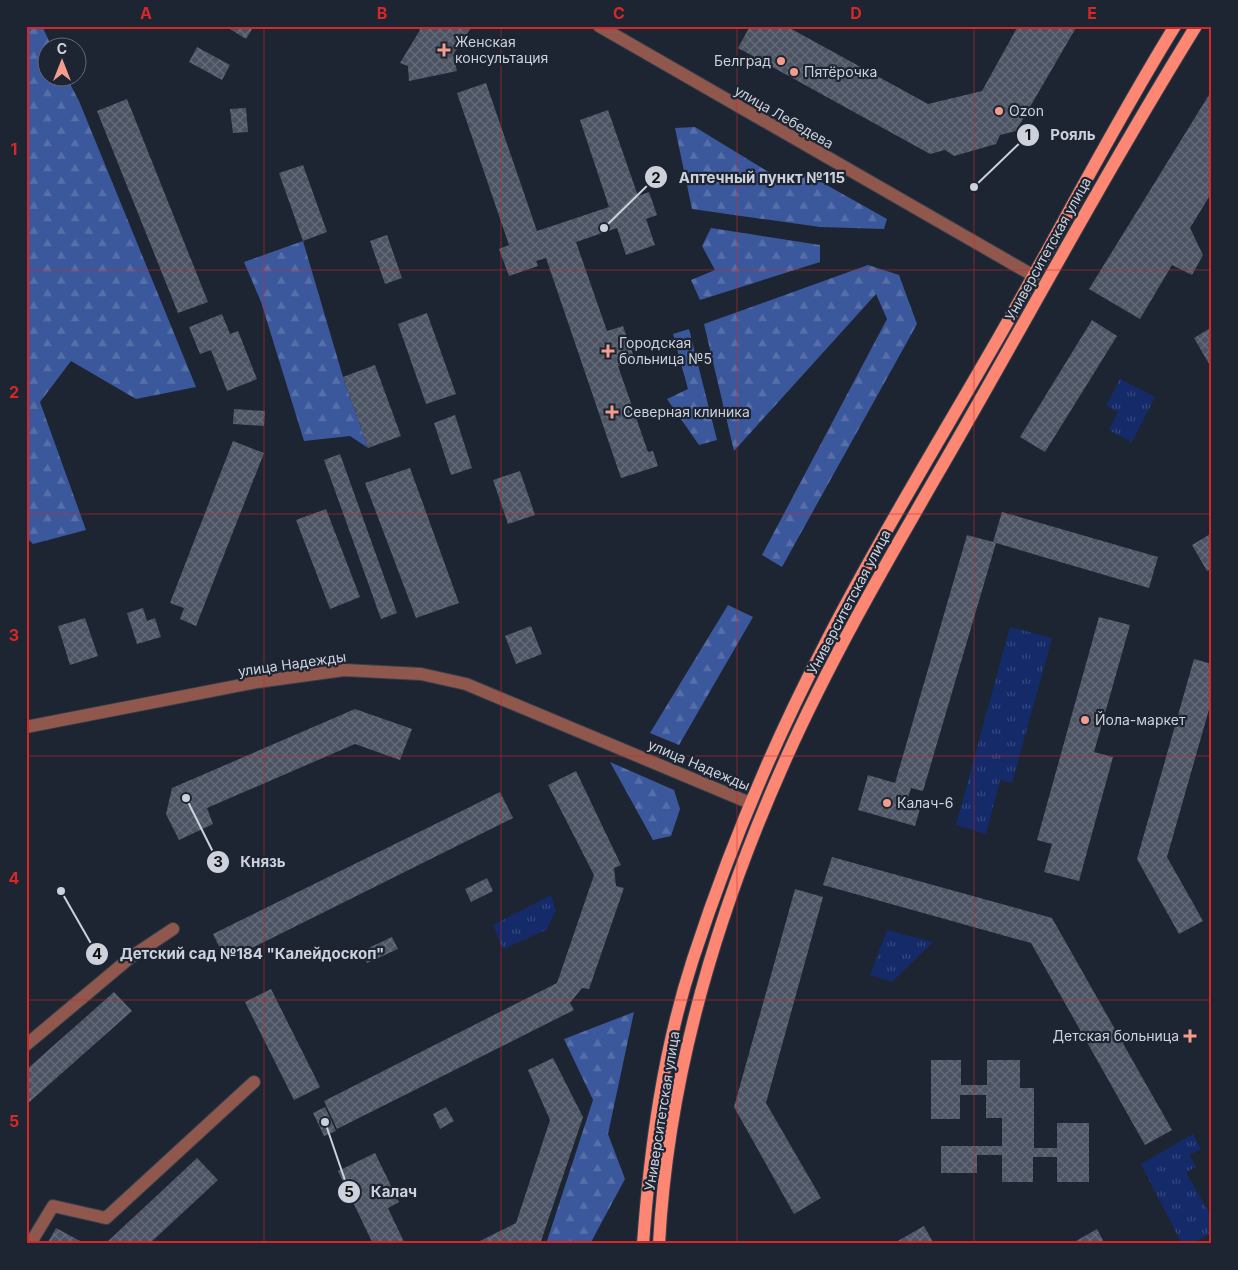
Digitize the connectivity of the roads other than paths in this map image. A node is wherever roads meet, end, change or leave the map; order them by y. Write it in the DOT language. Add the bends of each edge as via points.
graph roads {
  1 [pos="599,26"];
  2 [pos="1175,26"];
  3 [pos="1196,26"];
  4 [pos="1034,276"];
  5 [pos="1047,284"];
  6 [pos="929,457"];
  7 [pos="943,465"];
  8 [pos="26,727"];
  9 [pos="750,803"];
  10 [pos="765,808"];
  11 [pos="173,929"];
  12 [pos="26,1045"];
  13 [pos="254,1082"];
  14 [pos="30,1244"];
  15 [pos="643,1244"];
  16 [pos="659,1244"];
  1 -- 4 [label="street, улица Лебедева"];
  2 -- 4 [label="main road, Университетская улица" via="1137,87"];
  3 -- 5 [label="main road, Университетская улица" via="1125,143"];
  4 -- 5 [label="main road"];
  4 -- 6 [label="main road, Университетская улица"];
  5 -- 7 [label="main road, Университетская улица"];
  6 -- 7 [label="main road"];
  6 -- 9 [label="main road, Университетская улица" via="822,650"];
  7 -- 10 [label="main road, Университетская улица" via="881,571 784,762"];
  8 -- 9 [label="street, улица Надежды" via="257,682 344,670 420,674 466,684"];
  9 -- 10 [label="main road"];
  9 -- 15 [label="main road, Университетская улица" via="693,959 674,1029 658,1108"];
  10 -- 16 [label="main road, Университетская улица" via="695,1007 669,1145"];
  11 -- 12 [label="street" via="131,957"];
  13 -- 14 [label="street" via="106,1218 53,1206"];
}
